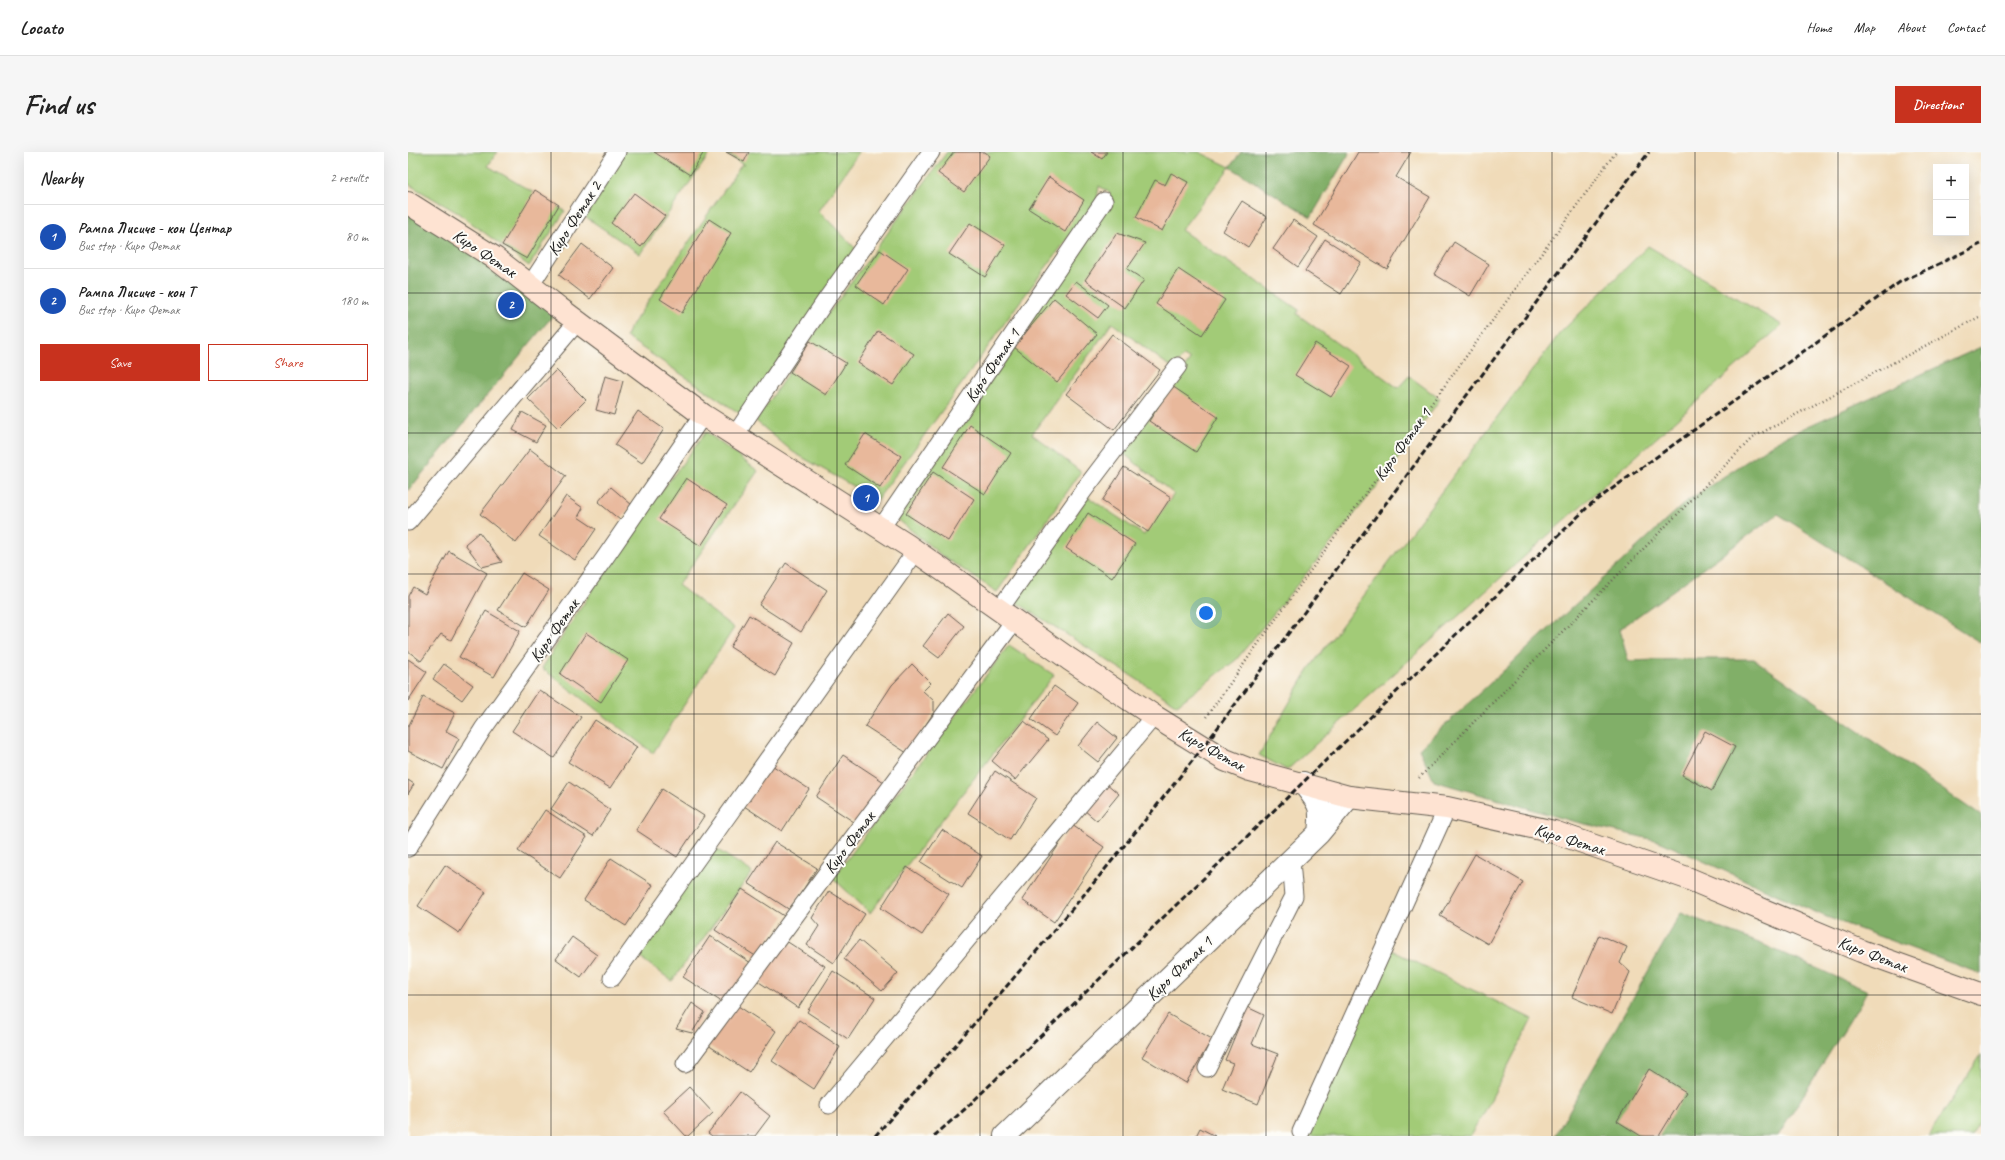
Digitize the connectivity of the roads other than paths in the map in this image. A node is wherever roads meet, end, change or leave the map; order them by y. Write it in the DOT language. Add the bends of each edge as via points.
graph roads {
  1 [pos="618,152"];
  2 [pos="931,152"];
  3 [pos="1104,202"];
  4 [pos="408,204"];
  5 [pos="531,284"];
  6 [pos="577,322"];
  7 [pos="1178,366"];
  8 [pos="703,415"];
  9 [pos="734,435"];
  10 [pos="408,522"];
  11 [pos="881,528"];
  12 [pos="916,551"];
  13 [pos="1006,615"];
  14 [pos="1154,716"];
  15 [pos="1303,783"];
  16 [pos="1349,797"];
  17 [pos="1447,808"];
  18 [pos="1319,833"];
  19 [pos="408,848"];
  20 [pos="1290,861"];
  21 [pos="612,978"];
  22 [pos="1981,994"];
  23 [pos="685,1064"];
  24 [pos="1206,1068"];
  25 [pos="829,1105"];
  26 [pos="1301,1132"];
  27 [pos="1005,1136"];
  1 -- 5 [label="lane, Киро Фетак 2"];
  2 -- 9 [label="lane"];
  3 -- 11 [label="lane, Киро Фетак 1"];
  4 -- 5 [label="main road, Киро Фетак" via="458,234"];
  5 -- 6 [label="main road, Киро Фетак"];
  6 -- 8 [label="main road, Киро Фетак"];
  6 -- 10 [label="lane"];
  7 -- 13 [label="lane" via="1084,490"];
  8 -- 9 [label="main road, Киро Фетак"];
  8 -- 19 [label="lane, Киро Фетак" via="483,729"];
  9 -- 11 [label="main road, Киро Фетак"];
  11 -- 12 [label="main road, Киро Фетак"];
  12 -- 13 [label="main road, Киро Фетак"];
  12 -- 21 [label="lane"];
  13 -- 14 [label="main road, Киро Фетак"];
  13 -- 23 [label="lane, Киро Фетак"];
  14 -- 15 [label="main road, Киро Фетак" via="1225,760 1250,770"];
  14 -- 25 [label="lane"];
  15 -- 16 [label="main road, Киро Фетак"];
  15 -- 18 [label="street" via="1321,811"];
  16 -- 17 [label="main road, Киро Фетак"];
  16 -- 18 [label="street, Киро Фетак 1"];
  17 -- 22 [label="main road, Киро Фетак" via="1554,832 1680,875 1861,951"];
  17 -- 26 [label="lane"];
  18 -- 20 [label="street, Киро Фетак 1"];
  20 -- 24 [label="lane" via="1294,896"];
  20 -- 27 [label="street, Киро Фетак 1"];
}
